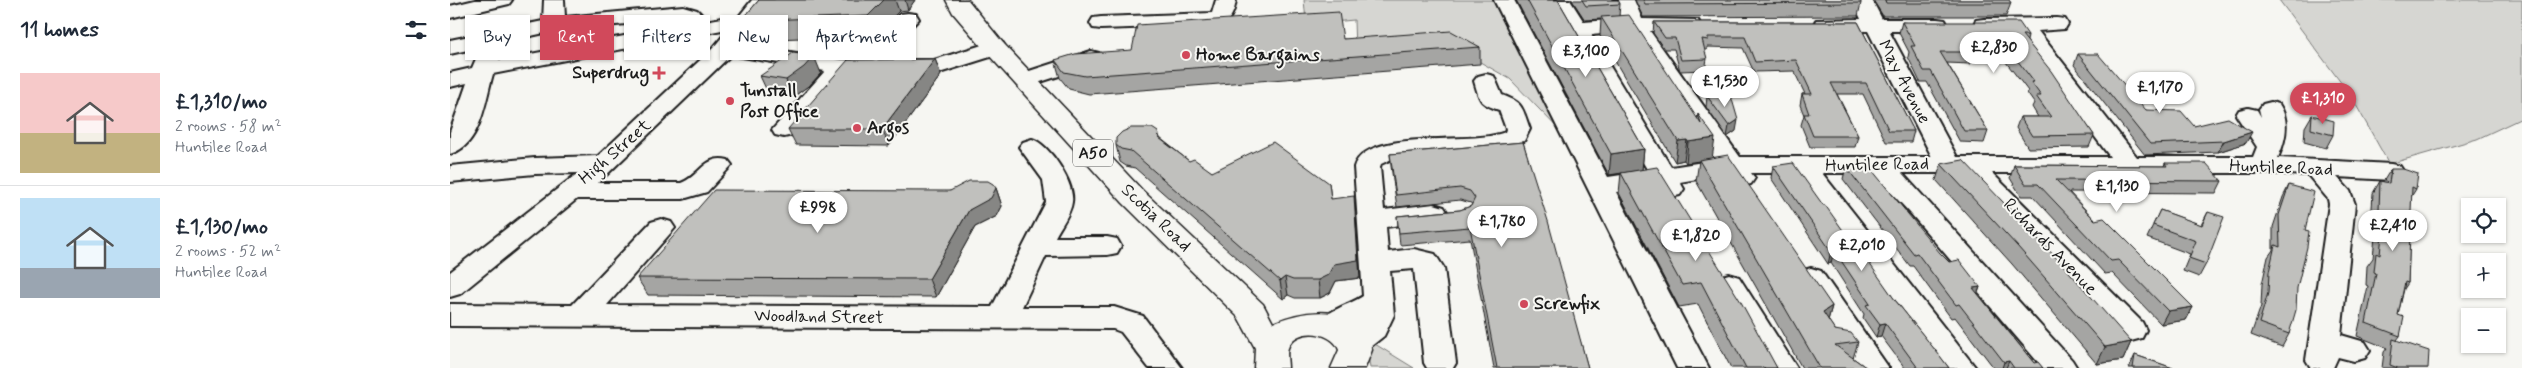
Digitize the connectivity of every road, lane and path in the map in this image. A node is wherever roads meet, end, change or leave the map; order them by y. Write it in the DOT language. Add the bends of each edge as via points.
graph roads {
  1 [pos="502,0"];
  2 [pos="554,0"];
  3 [pos="763,0"];
  4 [pos="957,0"];
  5 [pos="1504,0"];
  6 [pos="1560,0"];
  7 [pos="1624,0"];
  8 [pos="1862,0"];
  9 [pos="1224,7"];
  10 [pos="1156,10"];
  11 [pos="450,12"];
  12 [pos="554,15"];
  13 [pos="654,15"];
  14 [pos="690,15"];
  15 [pos="752,15"];
  16 [pos="1101,24"];
  17 [pos="2022,24"];
  18 [pos="2058,24"];
  19 [pos="1634,25"];
  20 [pos="1710,25"];
  21 [pos="1807,26"];
  22 [pos="1874,26"];
  23 [pos="1578,29"];
  24 [pos="465,43"];
  25 [pos="624,43"];
  26 [pos="450,46"];
  27 [pos="995,48"];
  28 [pos="720,52"];
  29 [pos="1099,55"];
  30 [pos="788,56"];
  31 [pos="487,60"];
  32 [pos="858,60"];
  33 [pos="850,67"];
  34 [pos="483,71"];
  35 [pos="450,80"];
  36 [pos="1025,80"];
  37 [pos="1486,81"];
  38 [pos="2259,112"];
  39 [pos="459,126"];
  40 [pos="784,130"];
  41 [pos="450,146"];
  42 [pos="1032,147"];
  43 [pos="2266,157"];
  44 [pos="605,164"];
  45 [pos="719,165"];
  46 [pos="1733,165"];
  47 [pos="1880,165"];
  48 [pos="1959,165"];
  49 [pos="1803,166"];
  50 [pos="2130,166"];
  51 [pos="2316,169"];
  52 [pos="2391,172"];
  53 [pos="450,174"];
  54 [pos="1662,175"];
  55 [pos="1599,187"];
  56 [pos="571,191"];
  57 [pos="1756,198"];
  58 [pos="1683,208"];
  59 [pos="1460,211"];
  60 [pos="1372,220"];
  61 [pos="661,228"];
  62 [pos="1107,246"];
  63 [pos="1036,247"];
  64 [pos="1795,254"];
  65 [pos="1377,263"];
  66 [pos="1718,266"];
  67 [pos="450,287"];
  68 [pos="1239,298"];
  69 [pos="450,315"];
  70 [pos="580,315"];
  71 [pos="1001,319"];
  72 [pos="2130,330"];
  73 [pos="1344,348"];
  74 [pos="2354,350"];
  75 [pos="1266,359"];
  76 [pos="1440,362"];
  77 [pos="1166,368"];
  78 [pos="1693,368"];
  79 [pos="1781,368"];
  80 [pos="1873,368"];
  81 [pos="1960,368"];
  82 [pos="2061,368"];
  1 -- 11 [label="street"];
  2 -- 12 [label="street"];
  3 -- 15 [label="street, High Street"];
  4 -- 27 [label="main road, Scotia Road / A50"];
  5 -- 55 [label="street"];
  6 -- 23 [label="street"];
  7 -- 19 [label="street"];
  8 -- 22 [label="street, May Avenue"];
  9 -- 10 [label="street"];
  9 -- 16 [label="street" via="1217,19"];
  13 -- 14 [label="street" via="684,12"];
  17 -- 18 [label="street"];
  17 -- 22 [label="street"];
  17 -- 50 [label="street"];
  19 -- 20 [label="street"];
  19 -- 23 [label="street"];
  19 -- 46 [label="street"];
  21 -- 22 [label="street"];
  22 -- 48 [label="street, May Avenue"];
  23 -- 54 [label="street"];
  24 -- 26 [label="street"];
  25 -- 34 [label="street"];
  27 -- 33 [label="street" via="936,67"];
  27 -- 36 [label="main road, Scotia Road / A50"];
  28 -- 44 [label="street, High Street"];
  29 -- 36 [label="street"];
  30 -- 33 [label="street" via="805,56"];
  31 -- 34 [label="street"];
  32 -- 33 [label="street"];
  33 -- 40 [label="street"];
  34 -- 35 [label="street"];
  34 -- 39 [label="street"];
  36 -- 68 [label="main road, Scotia Road / A50" via="1134,197"];
  37 -- 60 [label="street" via="1491,99 1509,106 1518,129 1515,136 1506,140 1387,152 1369,160"];
  38 -- 43 [label="street" via="2274,115"];
  39 -- 41 [label="street" via="464,132"];
  42 -- 63 [label="street" via="1056,180 1059,202"];
  43 -- 50 [label="street, Huntilee Road"];
  43 -- 51 [label="street, Huntilee Road"];
  44 -- 53 [label="street" via="535,166"];
  44 -- 56 [label="street, High Street"];
  45 -- 56 [label="street" via="698,186 683,191"];
  46 -- 49 [label="street, Huntilee Road"];
  46 -- 54 [label="street, Huntilee Road"];
  46 -- 57 [label="street"];
  47 -- 48 [label="street, Huntilee Road"];
  47 -- 49 [label="street, Huntilee Road"];
  47 -- 82 [label="street"];
  48 -- 50 [label="street, Huntilee Road"];
  48 -- 72 [label="street, Richards Avenue"];
  49 -- 81 [label="street"];
  51 -- 52 [label="street, Huntilee Road"];
  51 -- 74 [label="street" via="2341,197 2342,204 2323,350"];
  54 -- 55 [label="street, Huntilee Road"];
  54 -- 58 [label="street"];
  55 -- 78 [label="street"];
  56 -- 67 [label="street, High Street"];
  59 -- 60 [label="street"];
  60 -- 65 [label="street"];
  61 -- 70 [label="street"];
  62 -- 63 [label="street"];
  63 -- 71 [label="street"];
  64 -- 80 [label="street"];
  65 -- 73 [label="street" via="1379,315 1373,328"];
  65 -- 76 [label="street" via="1414,259 1424,261 1430,268"];
  66 -- 79 [label="street"];
  68 -- 73 [label="main road, Scotia Road / A50" via="1268,312 1294,319"];
  68 -- 75 [label="main road, Scotia Road / A50" via="1252,312"];
  69 -- 70 [label="street, Woodland Street"];
  70 -- 71 [label="street, Woodland Street"];
  71 -- 77 [label="street, Woodland Street" via="1124,320 1132,324"];
  73 -- 75 [label="main road" via="1303,323 1289,329"];
}
